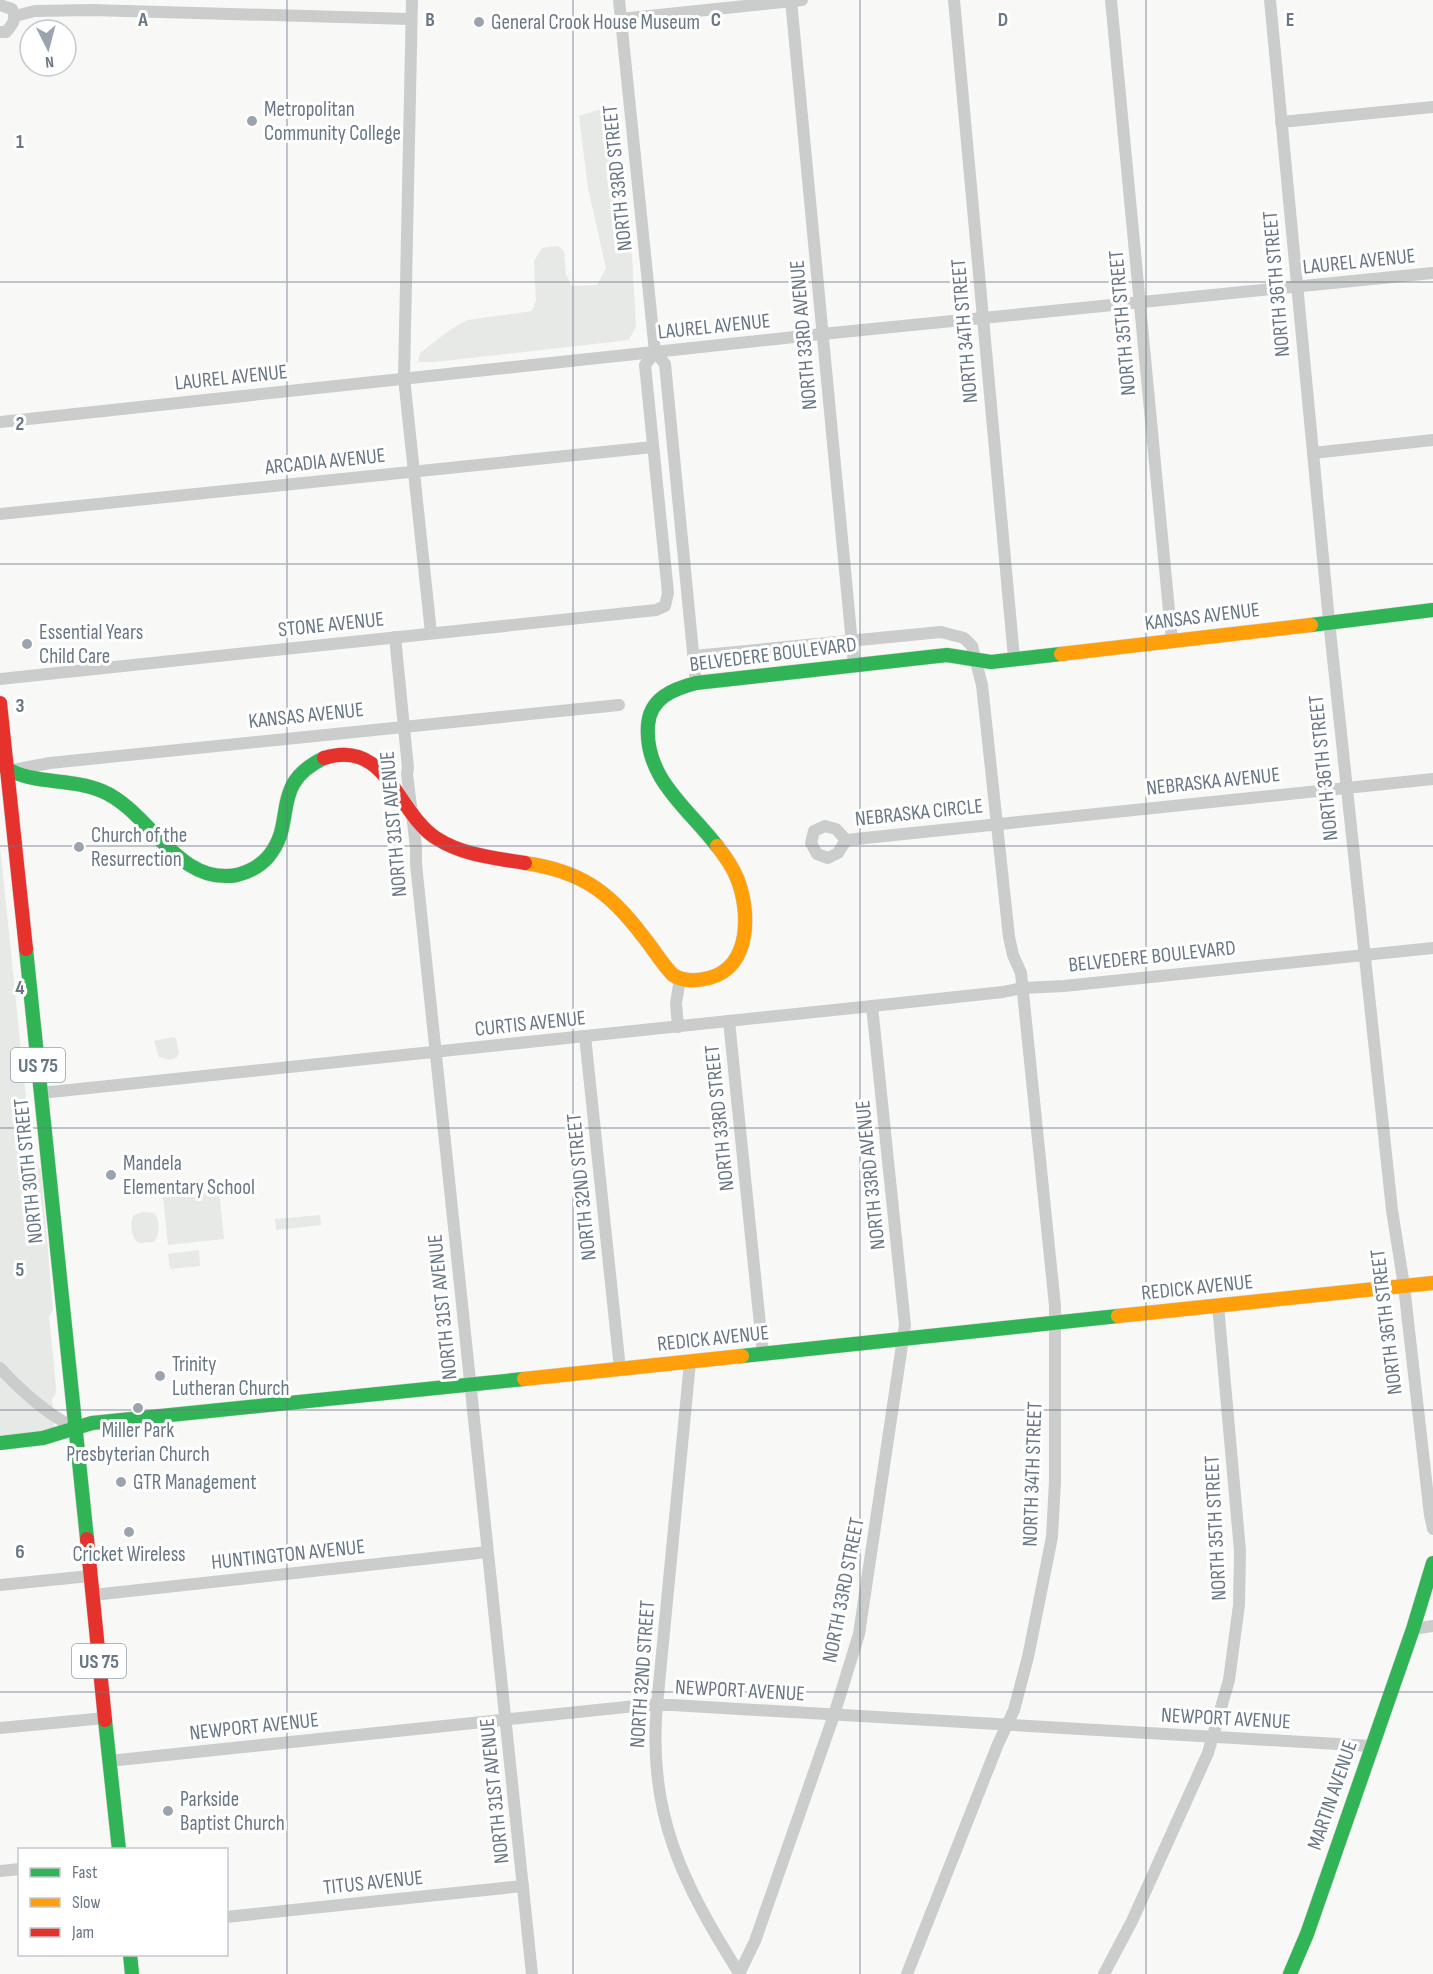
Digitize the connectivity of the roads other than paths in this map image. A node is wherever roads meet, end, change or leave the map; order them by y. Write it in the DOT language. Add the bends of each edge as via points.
graph roads {
  1 [pos="412,0"];
  2 [pos="619,0"];
  3 [pos="795,0"];
  4 [pos="954,0"];
  5 [pos="1111,0"];
  6 [pos="1270,0"];
  7 [pos="0,5"];
  8 [pos="15,16"];
  9 [pos="621,18"];
  10 [pos="411,20"];
  11 [pos="0,32"];
  12 [pos="1433,107"];
  13 [pos="1281,122"];
  14 [pos="1433,273"];
  15 [pos="1297,287"];
  16 [pos="1140,302"];
  17 [pos="983,318"];
  18 [pos="822,334"];
  19 [pos="655,352"];
  20 [pos="404,378"];
  21 [pos="0,422"];
  22 [pos="1433,440"];
  23 [pos="653,447"];
  24 [pos="1313,453"];
  25 [pos="414,471"];
  26 [pos="0,513"];
  27 [pos="665,606"];
  28 [pos="1433,610"];
  29 [pos="1329,621"];
  30 [pos="431,633"];
  31 [pos="395,637"];
  32 [pos="851,640"];
  33 [pos="1172,642"];
  34 [pos="694,656"];
  35 [pos="1014,658"];
  36 [pos="976,660"];
  37 [pos="854,665"];
  38 [pos="0,679"];
  39 [pos="696,683"];
  40 [pos="0,703"];
  41 [pos="619,705"];
  42 [pos="404,726"];
  43 [pos="2,771"];
  44 [pos="1433,779"];
  45 [pos="1346,788"];
  46 [pos="411,810"];
  47 [pos="997,823"];
  48 [pos="846,840"];
  49 [pos="1433,948"];
  50 [pos="1365,955"];
  51 [pos="680,979"];
  52 [pos="1022,988"];
  53 [pos="872,1006"];
  54 [pos="729,1021"];
  55 [pos="678,1027"];
  56 [pos="585,1036"];
  57 [pos="436,1053"];
  58 [pos="41,1093"];
  59 [pos="1433,1283"];
  60 [pos="1404,1286"];
  61 [pos="1218,1305"];
  62 [pos="1055,1323"];
  63 [pos="903,1339"];
  64 [pos="763,1354"];
  65 [pos="690,1362"];
  66 [pos="0,1368"];
  67 [pos="620,1369"];
  68 [pos="470,1385"];
  69 [pos="75,1428"];
  70 [pos="0,1443"];
  71 [pos="1433,1529"];
  72 [pos="488,1552"];
  73 [pos="1433,1563"];
  74 [pos="90,1576"];
  75 [pos="0,1585"];
  76 [pos="93,1595"];
  77 [pos="1433,1626"];
  78 [pos="1413,1629"];
  79 [pos="657,1705"];
  80 [pos="834,1715"];
  81 [pos="105,1718"];
  82 [pos="506,1720"];
  83 [pos="1007,1725"];
  84 [pos="0,1728"];
  85 [pos="1213,1737"];
  86 [pos="1371,1746"];
  87 [pos="109,1761"];
  88 [pos="119,1848"];
  89 [pos="18,1869"];
  90 [pos="0,1871"];
  91 [pos="523,1886"];
  92 [pos="228,1917"];
  93 [pos="130,1956"];
  94 [pos="739,1973"];
  95 [pos="132,1974"];
  96 [pos="532,1974"];
  97 [pos="907,1974"];
  98 [pos="1104,1974"];
  99 [pos="1290,1974"];
  1 -- 10 [label="street"];
  2 -- 9 [label="street, NORTH 33RD STREET"];
  3 -- 9 [label="street"];
  3 -- 18 [label="street, NORTH 33RD AVENUE"];
  4 -- 17 [label="street, NORTH 34TH STREET"];
  5 -- 16 [label="street, NORTH 35TH STREET"];
  6 -- 13 [label="street, NORTH 36TH STREET"];
  7 -- 8 [label="street" via="12,9"];
  8 -- 10 [label="street" via="35,11 92,10"];
  8 -- 11 [label="street" via="13,25"];
  9 -- 19 [label="street, NORTH 33RD STREET"];
  10 -- 20 [label="street"];
  12 -- 13 [label="street"];
  13 -- 15 [label="street, NORTH 36TH STREET"];
  14 -- 15 [label="street, LAUREL AVENUE"];
  15 -- 16 [label="street, LAUREL AVENUE"];
  15 -- 24 [label="street, NORTH 36TH STREET"];
  16 -- 17 [label="street, LAUREL AVENUE"];
  16 -- 33 [label="street, NORTH 35TH STREET"];
  17 -- 18 [label="street, LAUREL AVENUE"];
  17 -- 35 [label="street, NORTH 34TH STREET"];
  18 -- 19 [label="street, LAUREL AVENUE"];
  18 -- 32 [label="street, NORTH 33RD AVENUE"];
  19 -- 20 [label="street, LAUREL AVENUE"];
  19 -- 23 [label="street, NORTH 33RD STREET" via="645,365"];
  19 -- 34 [label="street, NORTH 33RD STREET" via="666,364"];
  20 -- 21 [label="street, LAUREL AVENUE"];
  20 -- 25 [label="street"];
  22 -- 24 [label="street"];
  23 -- 25 [label="street, ARCADIA AVENUE"];
  23 -- 27 [label="street, NORTH 33RD STREET" via="668,593"];
  24 -- 29 [label="street, NORTH 36TH STREET"];
  25 -- 26 [label="street, ARCADIA AVENUE"];
  25 -- 30 [label="street"];
  27 -- 30 [label="street, STONE AVENUE"];
  28 -- 29 [label="main road, KANSAS AVENUE"];
  29 -- 33 [label="main road, KANSAS AVENUE"];
  29 -- 45 [label="street, NORTH 36TH STREET"];
  30 -- 31 [label="street, STONE AVENUE"];
  31 -- 38 [label="street, STONE AVENUE"];
  31 -- 42 [label="street, NORTH 31ST AVENUE"];
  32 -- 34 [label="street"];
  32 -- 36 [label="street" via="941,632 964,638 972,646"];
  32 -- 37 [label="street, NORTH 33RD AVENUE"];
  33 -- 35 [label="main road, KANSAS AVENUE"];
  34 -- 39 [label="street, NORTH 33RD STREET"];
  35 -- 36 [label="main road, KANSAS AVENUE"];
  36 -- 37 [label="main road, BELVEDERE BOULEVARD" via="947,655"];
  36 -- 47 [label="street"];
  37 -- 39 [label="main road, BELVEDERE BOULEVARD"];
  39 -- 51 [label="main road, BELVEDERE BOULEVARD" via="660,697 650,711 646,728 649,758 668,789 727,857 741,889 746,922 744,944 722,973 695,980"];
  40 -- 43 [label="main road, NORTH 30TH STREET / US 75"];
  41 -- 42 [label="street, KANSAS AVENUE"];
  42 -- 43 [label="street, KANSAS AVENUE"];
  42 -- 46 [label="street, NORTH 31ST AVENUE"];
  43 -- 46 [label="main road" via="107,793 129,807 185,862 218,876 244,874 267,858 279,838 285,803 294,781 306,768 329,757 347,755 369,762 389,780"];
  43 -- 58 [label="main road, NORTH 30TH STREET / US 75"];
  44 -- 45 [label="street, NEBRASKA AVENUE"];
  45 -- 47 [label="street, NEBRASKA AVENUE"];
  45 -- 50 [label="street, NORTH 36TH STREET"];
  46 -- 51 [label="main road" via="431,834 463,851 565,872 598,889 624,913"];
  46 -- 57 [label="street, NORTH 31ST AVENUE"];
  47 -- 48 [label="street, NEBRASKA CIRCLE"];
  47 -- 52 [label="street" via="1010,937"];
  49 -- 50 [label="street, BELVEDERE BOULEVARD"];
  50 -- 52 [label="street, BELVEDERE BOULEVARD"];
  50 -- 60 [label="street, NORTH 36TH STREET" via="1392,1210"];
  51 -- 55 [label="street" via="676,995"];
  52 -- 53 [label="street, CURTIS AVENUE"];
  52 -- 62 [label="street, NORTH 34TH STREET"];
  53 -- 54 [label="street, CURTIS AVENUE"];
  53 -- 63 [label="street, NORTH 33RD AVENUE" via="905,1325"];
  54 -- 55 [label="street, CURTIS AVENUE"];
  54 -- 64 [label="street, NORTH 33RD STREET"];
  55 -- 56 [label="street, CURTIS AVENUE"];
  56 -- 57 [label="street, CURTIS AVENUE"];
  56 -- 67 [label="street, NORTH 32ND STREET"];
  57 -- 58 [label="street, CURTIS AVENUE"];
  57 -- 68 [label="street, NORTH 31ST AVENUE"];
  58 -- 69 [label="main road, NORTH 30TH STREET / US 75"];
  59 -- 60 [label="main road, REDICK AVENUE"];
  60 -- 61 [label="main road, REDICK AVENUE"];
  60 -- 71 [label="street, NORTH 36TH STREET"];
  61 -- 62 [label="main road, REDICK AVENUE"];
  61 -- 85 [label="street, NORTH 35TH STREET" via="1240,1580 1237,1634"];
  62 -- 63 [label="main road, REDICK AVENUE"];
  62 -- 83 [label="street, NORTH 34TH STREET" via="1052,1537 1028,1656"];
  63 -- 64 [label="main road, REDICK AVENUE"];
  63 -- 80 [label="street, NORTH 33RD STREET" via="864,1607"];
  64 -- 65 [label="main road, REDICK AVENUE"];
  65 -- 67 [label="main road, REDICK AVENUE"];
  65 -- 79 [label="street, NORTH 32ND STREET"];
  66 -- 69 [label="street" via="37,1404"];
  67 -- 68 [label="main road, REDICK AVENUE"];
  68 -- 69 [label="main road, REDICK AVENUE" via="92,1423"];
  68 -- 72 [label="street, NORTH 31ST AVENUE"];
  69 -- 70 [label="main road, REDICK AVENUE" via="43,1438"];
  69 -- 74 [label="main road, NORTH 30TH STREET / US 75"];
  72 -- 76 [label="street, HUNTINGTON AVENUE"];
  72 -- 82 [label="street, NORTH 31ST AVENUE"];
  73 -- 78 [label="main road"];
  74 -- 75 [label="street"];
  74 -- 76 [label="main road, NORTH 30TH STREET / US 75"];
  76 -- 81 [label="main road, NORTH 30TH STREET / US 75"];
  77 -- 78 [label="street"];
  78 -- 86 [label="main road, MARTIN AVENUE"];
  79 -- 80 [label="street, NEWPORT AVENUE"];
  79 -- 82 [label="street, NEWPORT AVENUE"];
  79 -- 94 [label="street, NORTH 32ND STREET" via="655,1763 666,1828 694,1894"];
  80 -- 83 [label="street, NEWPORT AVENUE"];
  80 -- 94 [label="street, NORTH 33RD STREET" via="755,1941"];
  81 -- 84 [label="street"];
  81 -- 87 [label="main road, NORTH 30TH STREET / US 75"];
  82 -- 87 [label="street, NEWPORT AVENUE"];
  82 -- 91 [label="street, NORTH 31ST AVENUE"];
  83 -- 85 [label="street, NEWPORT AVENUE"];
  83 -- 97 [label="street, NORTH 34TH STREET"];
  85 -- 86 [label="street, NEWPORT AVENUE"];
  85 -- 98 [label="street, NORTH 35TH STREET" via="1132,1921"];
  86 -- 99 [label="main road, MARTIN AVENUE"];
  87 -- 88 [label="main road, NORTH 30TH STREET / US 75"];
  89 -- 90 [label="street"];
  91 -- 92 [label="street, TITUS AVENUE"];
  91 -- 96 [label="street, NORTH 31ST AVENUE"];
  93 -- 95 [label="main road"];
}
